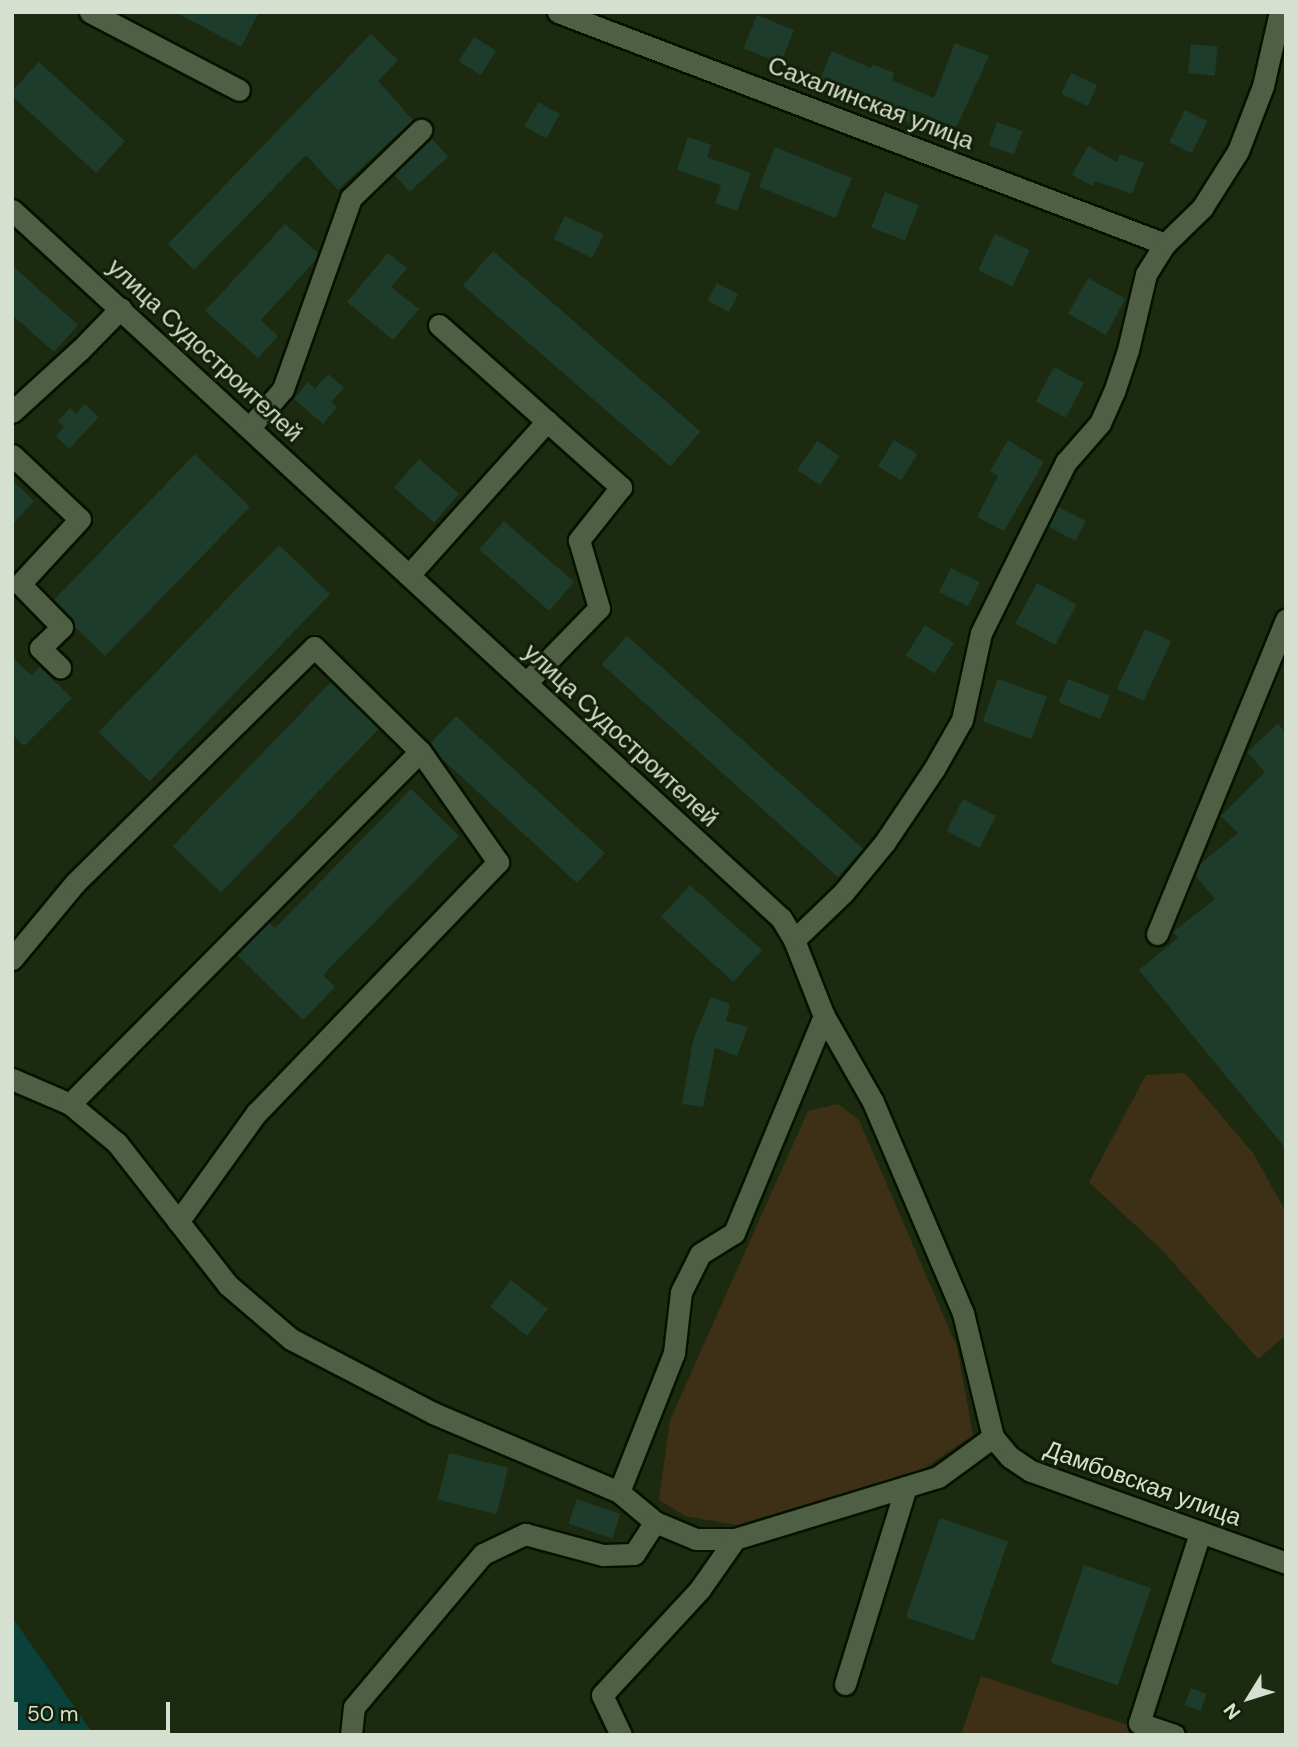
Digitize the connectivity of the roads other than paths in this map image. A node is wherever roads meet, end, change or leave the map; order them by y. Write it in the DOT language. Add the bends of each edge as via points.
graph roads {
  1 [pos="90,12"];
  2 [pos="558,12"];
  3 [pos="1280,12"];
  4 [pos="239,90"];
  5 [pos="421,130"];
  6 [pos="12,210"];
  7 [pos="1166,244"];
  8 [pos="121,308"];
  9 [pos="439,324"];
  10 [pos="12,412"];
  11 [pos="547,421"];
  12 [pos="250,427"];
  13 [pos="12,455"];
  14 [pos="409,575"];
  15 [pos="1286,619"];
  16 [pos="60,667"];
  17 [pos="526,683"];
  18 [pos="420,751"];
  19 [pos="1157,934"];
  20 [pos="794,940"];
  21 [pos="12,959"];
  22 [pos="824,1016"];
  23 [pos="12,1079"];
  24 [pos="70,1104"];
  25 [pos="178,1222"];
  26 [pos="993,1437"];
  27 [pos="906,1487"];
  28 [pos="619,1492"];
  29 [pos="655,1522"];
  30 [pos="1200,1533"];
  31 [pos="735,1539"];
  32 [pos="1286,1563"];
  33 [pos="845,1684"];
  34 [pos="351,1735"];
  35 [pos="621,1735"];
  36 [pos="1174,1735"];
  1 -- 4 [label="street"];
  2 -- 7 [label="street, Сахалинская улица"];
  3 -- 7 [label="street" via="1263,86 1238,150 1202,208"];
  5 -- 12 [label="street" via="351,198 283,389"];
  6 -- 8 [label="street, улица Судостроителей"];
  7 -- 20 [label="street" via="1146,274 1128,350 1105,413 1066,462 981,633 962,720 885,842 843,893"];
  8 -- 10 [label="street"];
  8 -- 12 [label="street, улица Судостроителей"];
  9 -- 11 [label="street"];
  11 -- 14 [label="street"];
  11 -- 17 [label="street" via="621,487 579,540 599,608"];
  12 -- 14 [label="street, улица Судостроителей"];
  13 -- 16 [label="street" via="80,519 20,584 62,627 40,648"];
  14 -- 17 [label="street, улица Судостроителей"];
  15 -- 19 [label="street"];
  17 -- 20 [label="street, улица Судостроителей" via="780,918"];
  18 -- 21 [label="street" via="314,647 75,883"];
  18 -- 24 [label="street"];
  18 -- 25 [label="street" via="498,862 257,1112"];
  20 -- 22 [label="street, улица Судостроителей"];
  22 -- 26 [label="street, улица Судостроителей" via="873,1102 964,1313"];
  22 -- 28 [label="street" via="734,1233 700,1254 681,1292 674,1353"];
  23 -- 24 [label="street"];
  24 -- 25 [label="street" via="117,1143"];
  25 -- 28 [label="street" via="228,1285 291,1339 433,1413"];
  26 -- 27 [label="street" via="938,1478"];
  26 -- 30 [label="street, Дамбовская улица" via="1010,1457 1031,1471"];
  27 -- 31 [label="street"];
  27 -- 33 [label="street"];
  28 -- 29 [label="street"];
  29 -- 31 [label="street" via="696,1539"];
  29 -- 34 [label="street" via="634,1554 603,1555 525,1534 483,1554 354,1707"];
  30 -- 32 [label="street, Дамбовская улица"];
  30 -- 36 [label="street" via="1139,1723"];
  31 -- 35 [label="street" via="700,1589 603,1695"];
}
